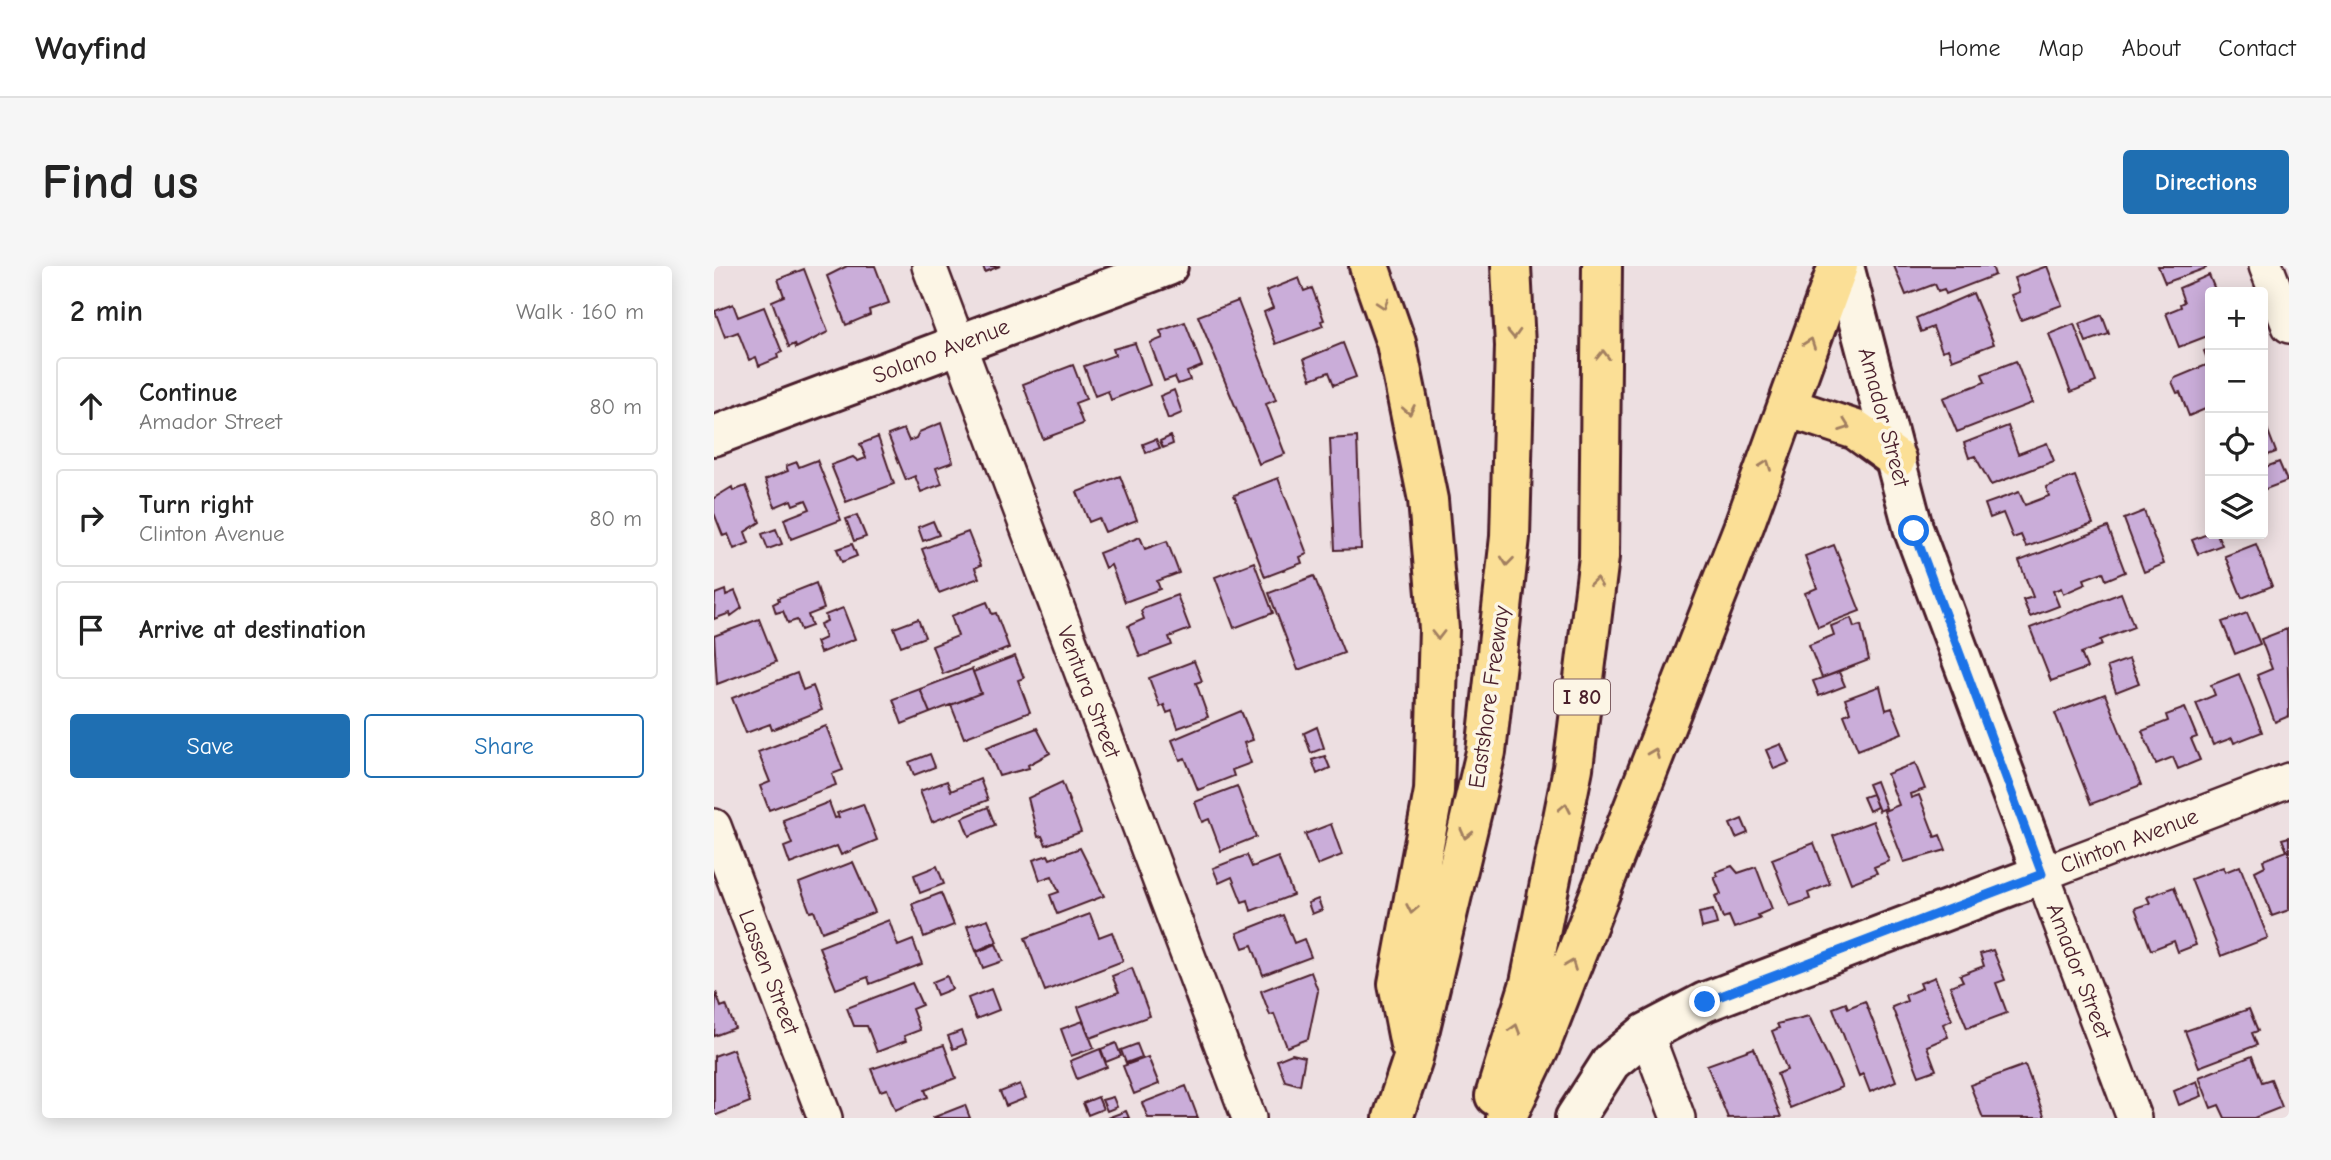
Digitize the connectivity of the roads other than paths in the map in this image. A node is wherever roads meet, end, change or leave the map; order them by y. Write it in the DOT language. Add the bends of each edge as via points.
graph roads {
  1 [pos="929,266"];
  2 [pos="1168,266"];
  3 [pos="1369,266"];
  4 [pos="1511,266"];
  5 [pos="1602,266"];
  6 [pos="1838,266"];
  7 [pos="1844,266"];
  8 [pos="2266,266"];
  9 [pos="2289,326"];
  10 [pos="959,345"];
  11 [pos="1787,407"];
  12 [pos="714,436"];
  13 [pos="1896,459"];
  14 [pos="2289,780"];
  15 [pos="714,826"];
  16 [pos="2042,874"];
  17 [pos="1646,1033"];
  18 [pos="1413,1058"];
  19 [pos="825,1118"];
  20 [pos="1249,1118"];
  21 [pos="1393,1118"];
  22 [pos="1488,1118"];
  23 [pos="1506,1118"];
  24 [pos="1575,1118"];
  25 [pos="1678,1118"];
  26 [pos="2134,1118"];
  1 -- 10 [label="street, Ventura Street"];
  2 -- 10 [label="street, Solano Avenue"];
  3 -- 18 [label="highway, one-way" via="1396,343 1428,500 1439,629 1434,792 1398,984"];
  4 -- 18 [label="highway, Eastshore Freeway, one-way" via="1515,346 1510,537 1486,752"];
  22 -- 5 [label="highway, I 80, one-way" via="1530,983 1573,768 1600,557"];
  11 -- 6 [label="highway, one-way"];
  7 -- 13 [label="street, Amador Street"];
  8 -- 9 [label="street"];
  10 -- 12 [label="street, Solano Avenue"];
  10 -- 20 [label="street, Ventura Street"];
  11 -- 13 [label="highway, one-way" via="1856,430"];
  23 -- 11 [label="highway, one-way" via="1539,1049"];
  13 -- 16 [label="street, Amador Street" via="1914,531"];
  14 -- 16 [label="street, Clinton Avenue"];
  15 -- 19 [label="street, Lassen Street"];
  16 -- 17 [label="street, Clinton Avenue" via="1705,1002"];
  16 -- 26 [label="street, Amador Street"];
  17 -- 24 [label="street, Clinton Avenue" via="1611,1062"];
  17 -- 25 [label="street"];
  18 -- 21 [label="highway, Eastshore Freeway"];
}
